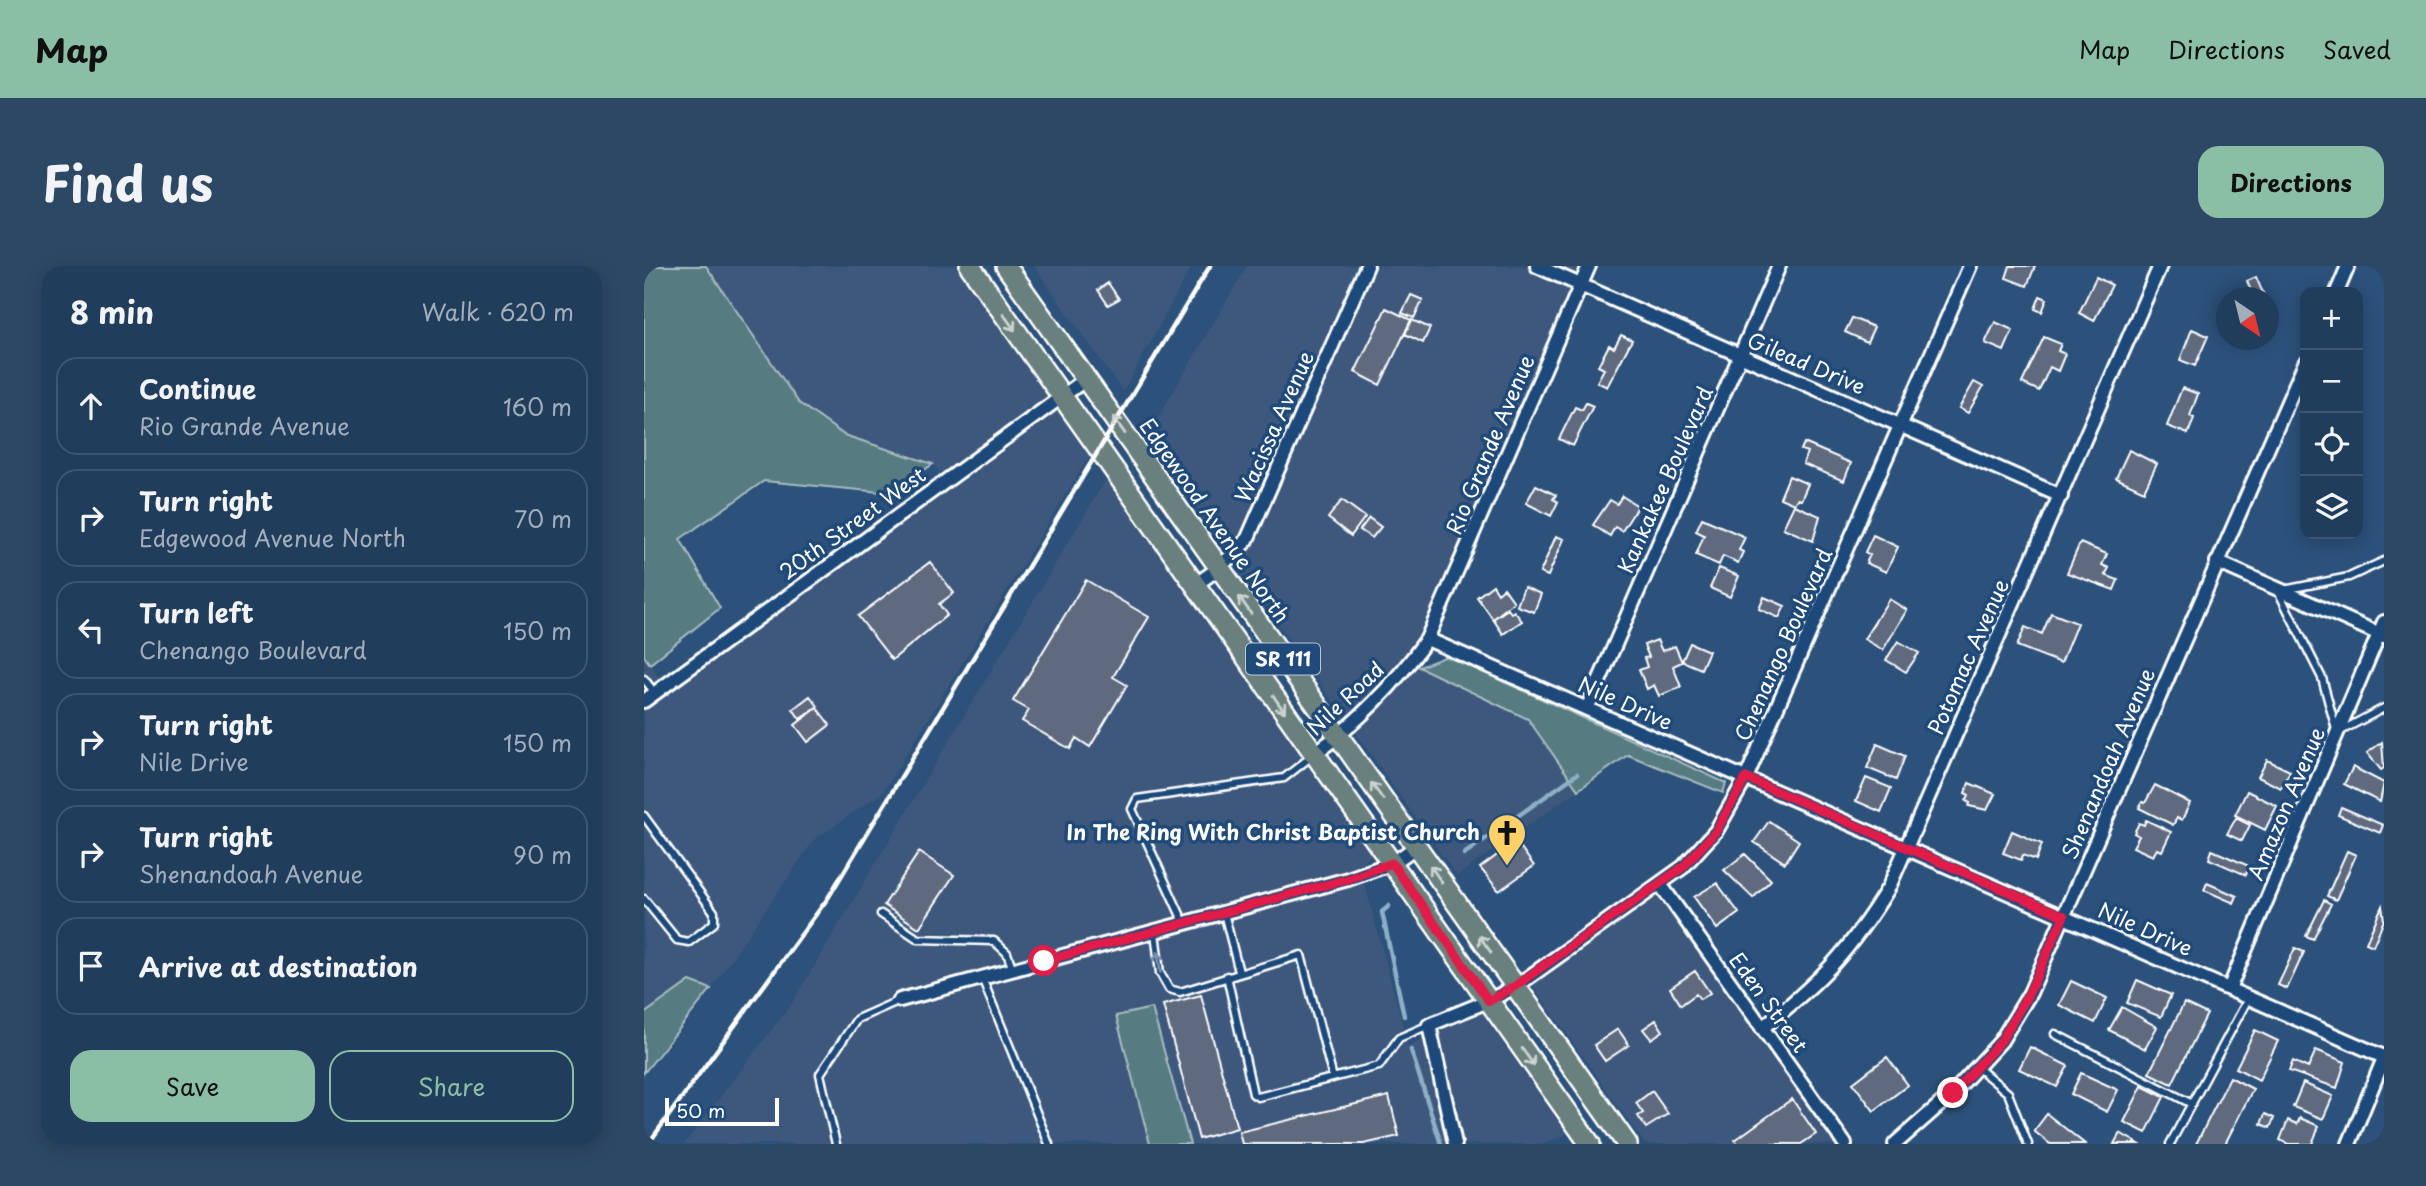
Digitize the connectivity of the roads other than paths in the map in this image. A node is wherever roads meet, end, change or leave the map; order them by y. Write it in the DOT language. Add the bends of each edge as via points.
graph roads {
  1 [pos="970,266"];
  2 [pos="1006,266"];
  3 [pos="1367,266"];
  4 [pos="1537,266"];
  5 [pos="1589,266"];
  6 [pos="1779,266"];
  7 [pos="1970,266"];
  8 [pos="2160,266"];
  9 [pos="2348,266"];
  10 [pos="1581,285"];
  11 [pos="2339,287"];
  12 [pos="1740,357"];
  13 [pos="2300,374"];
  14 [pos="1086,379"];
  15 [pos="1062,396"];
  16 [pos="1901,426"];
  17 [pos="2061,496"];
  18 [pos="2384,561"];
  19 [pos="2217,562"];
  20 [pos="1219,568"];
  21 [pos="1195,586"];
  22 [pos="2278,591"];
  23 [pos="2382,631"];
  24 [pos="1427,639"];
  25 [pos="644,679"];
  26 [pos="655,693"];
  27 [pos="644,701"];
  28 [pos="2384,708"];
  29 [pos="1587,709"];
  30 [pos="2337,733"];
  31 [pos="1338,737"];
  32 [pos="1314,754"];
  33 [pos="1746,778"];
  34 [pos="644,816"];
  35 [pos="1417,846"];
  36 [pos="1908,847"];
  37 [pos="1392,863"];
  38 [pos="1660,884"];
  39 [pos="644,900"];
  40 [pos="881,914"];
  41 [pos="1224,914"];
  42 [pos="2064,916"];
  43 [pos="1185,924"];
  44 [pos="1155,932"];
  45 [pos="1013,970"];
  46 [pos="1239,972"];
  47 [pos="1227,976"];
  48 [pos="982,978"];
  49 [pos="1515,986"];
  50 [pos="2230,989"];
  51 [pos="2249,997"];
  52 [pos="900,1000"];
  53 [pos="1489,1001"];
  54 [pos="1429,1025"];
  55 [pos="1762,1028"];
  56 [pos="2055,1034"];
  57 [pos="2384,1058"];
  58 [pos="1977,1067"];
  59 [pos="1333,1078"];
  60 [pos="2192,1104"];
  61 [pos="836,1144"];
  62 [pos="1049,1144"];
  63 [pos="1455,1144"];
  64 [pos="1590,1144"];
  65 [pos="1627,1144"];
  66 [pos="1845,1144"];
  67 [pos="1895,1144"];
  68 [pos="2028,1144"];
  69 [pos="2170,1144"];
  70 [pos="2349,1144"];
  1 -- 15 [label="main road, SR 111, one-way"];
  2 -- 14 [label="main road, Edgewood Avenue North / SR 111"];
  3 -- 20 [label="street, Wacissa Avenue" via="1247,540"];
  4 -- 10 [label="street, Gilead Drive"];
  5 -- 10 [label="street, Rio Grande Avenue"];
  6 -- 12 [label="street, Kankakee Boulevard"];
  7 -- 16 [label="street, Chenango Boulevard"];
  8 -- 17 [label="street, Potomac Avenue"];
  9 -- 11 [label="street"];
  10 -- 12 [label="street, Gilead Drive"];
  10 -- 24 [label="street, Rio Grande Avenue"];
  12 -- 16 [label="street, Gilead Drive"];
  12 -- 29 [label="street, Kankakee Boulevard"];
  13 -- 19 [label="street, Shenandoah Avenue"];
  14 -- 15 [label="street, 20th Street West"];
  20 -- 14 [label="main road, Edgewood Avenue North / SR 111, one-way"];
  15 -- 21 [label="main road, SR 111"];
  15 -- 26 [label="street, 20th Street West"];
  16 -- 17 [label="street, Gilead Drive"];
  16 -- 33 [label="street, Chenango Boulevard"];
  17 -- 36 [label="street, Potomac Avenue"];
  18 -- 22 [label="lane" via="2349,577"];
  19 -- 22 [label="street"];
  19 -- 42 [label="street, Shenandoah Avenue"];
  20 -- 21 [label="street, Wacissa Avenue"];
  31 -- 20 [label="main road, Edgewood Avenue North / SR 111, one-way"];
  21 -- 32 [label="main road, SR 111, one-way"];
  22 -- 23 [label="street, Amazon Avenue"];
  22 -- 30 [label="lane" via="2322,678"];
  23 -- 30 [label="street, Amazon Avenue"];
  24 -- 29 [label="street, Nile Drive"];
  24 -- 31 [label="street, Nile Road" via="1398,679"];
  25 -- 26 [label="lane"];
  26 -- 27 [label="street, 20th Street West"];
  28 -- 30 [label="lane"];
  29 -- 33 [label="street, Nile Drive"];
  30 -- 50 [label="street, Amazon Avenue"];
  31 -- 32 [label="street, Nile Road"];
  35 -- 31 [label="main road, Edgewood Avenue North / SR 111, one-way"];
  32 -- 37 [label="main road, SR 111"];
  32 -- 43 [label="lane" via="1284,778 1137,799 1132,804"];
  33 -- 36 [label="street, Nile Drive"];
  33 -- 38 [label="street, Chenango Boulevard" via="1716,831"];
  34 -- 39 [label="lane" via="714,912 715,923 689,942 677,940"];
  35 -- 37 [label="street"];
  49 -- 35 [label="main road, Edgewood Avenue North / SR 111, one-way"];
  36 -- 42 [label="street, Nile Drive"];
  36 -- 55 [label="street, Potomac Avenue" via="1889,887 1845,953 1808,992"];
  37 -- 41 [label="street"];
  37 -- 53 [label="main road, SR 111"];
  38 -- 49 [label="street, Chenango Boulevard"];
  38 -- 55 [label="street, Eden Street"];
  40 -- 45 [label="lane" via="918,939 994,942 1007,953"];
  41 -- 43 [label="street"];
  41 -- 46 [label="lane"];
  42 -- 50 [label="street, Nile Drive"];
  42 -- 58 [label="street, Shenandoah Avenue" via="2007,1032"];
  43 -- 44 [label="street"];
  44 -- 45 [label="street"];
  47 -- 44 [label="lane, one-way" via="1180,992 1169,989 1160,973"];
  45 -- 48 [label="street"];
  46 -- 47 [label="lane"];
  46 -- 59 [label="lane" via="1301,955"];
  47 -- 59 [label="lane" via="1255,1097"];
  48 -- 52 [label="street"];
  48 -- 62 [label="lane"];
  49 -- 53 [label="street, Chenango Boulevard"];
  49 -- 65 [label="main road, Edgewood Avenue North / SR 111"];
  50 -- 51 [label="street, Nile Drive"];
  51 -- 57 [label="street, Nile Drive"];
  51 -- 60 [label="lane"];
  52 -- 61 [label="lane" via="857,1019 820,1074"];
  53 -- 54 [label="street, Chenango Boulevard"];
  53 -- 64 [label="main road, SR 111, one-way"];
  54 -- 59 [label="lane" via="1399,1038 1379,1066"];
  54 -- 63 [label="street"];
  55 -- 66 [label="street, Eden Street"];
  56 -- 60 [label="lane"];
  57 -- 70 [label="street"];
  58 -- 67 [label="street, Shenandoah Avenue"];
  58 -- 68 [label="lane" via="2008,1093"];
  60 -- 69 [label="lane"];
}
